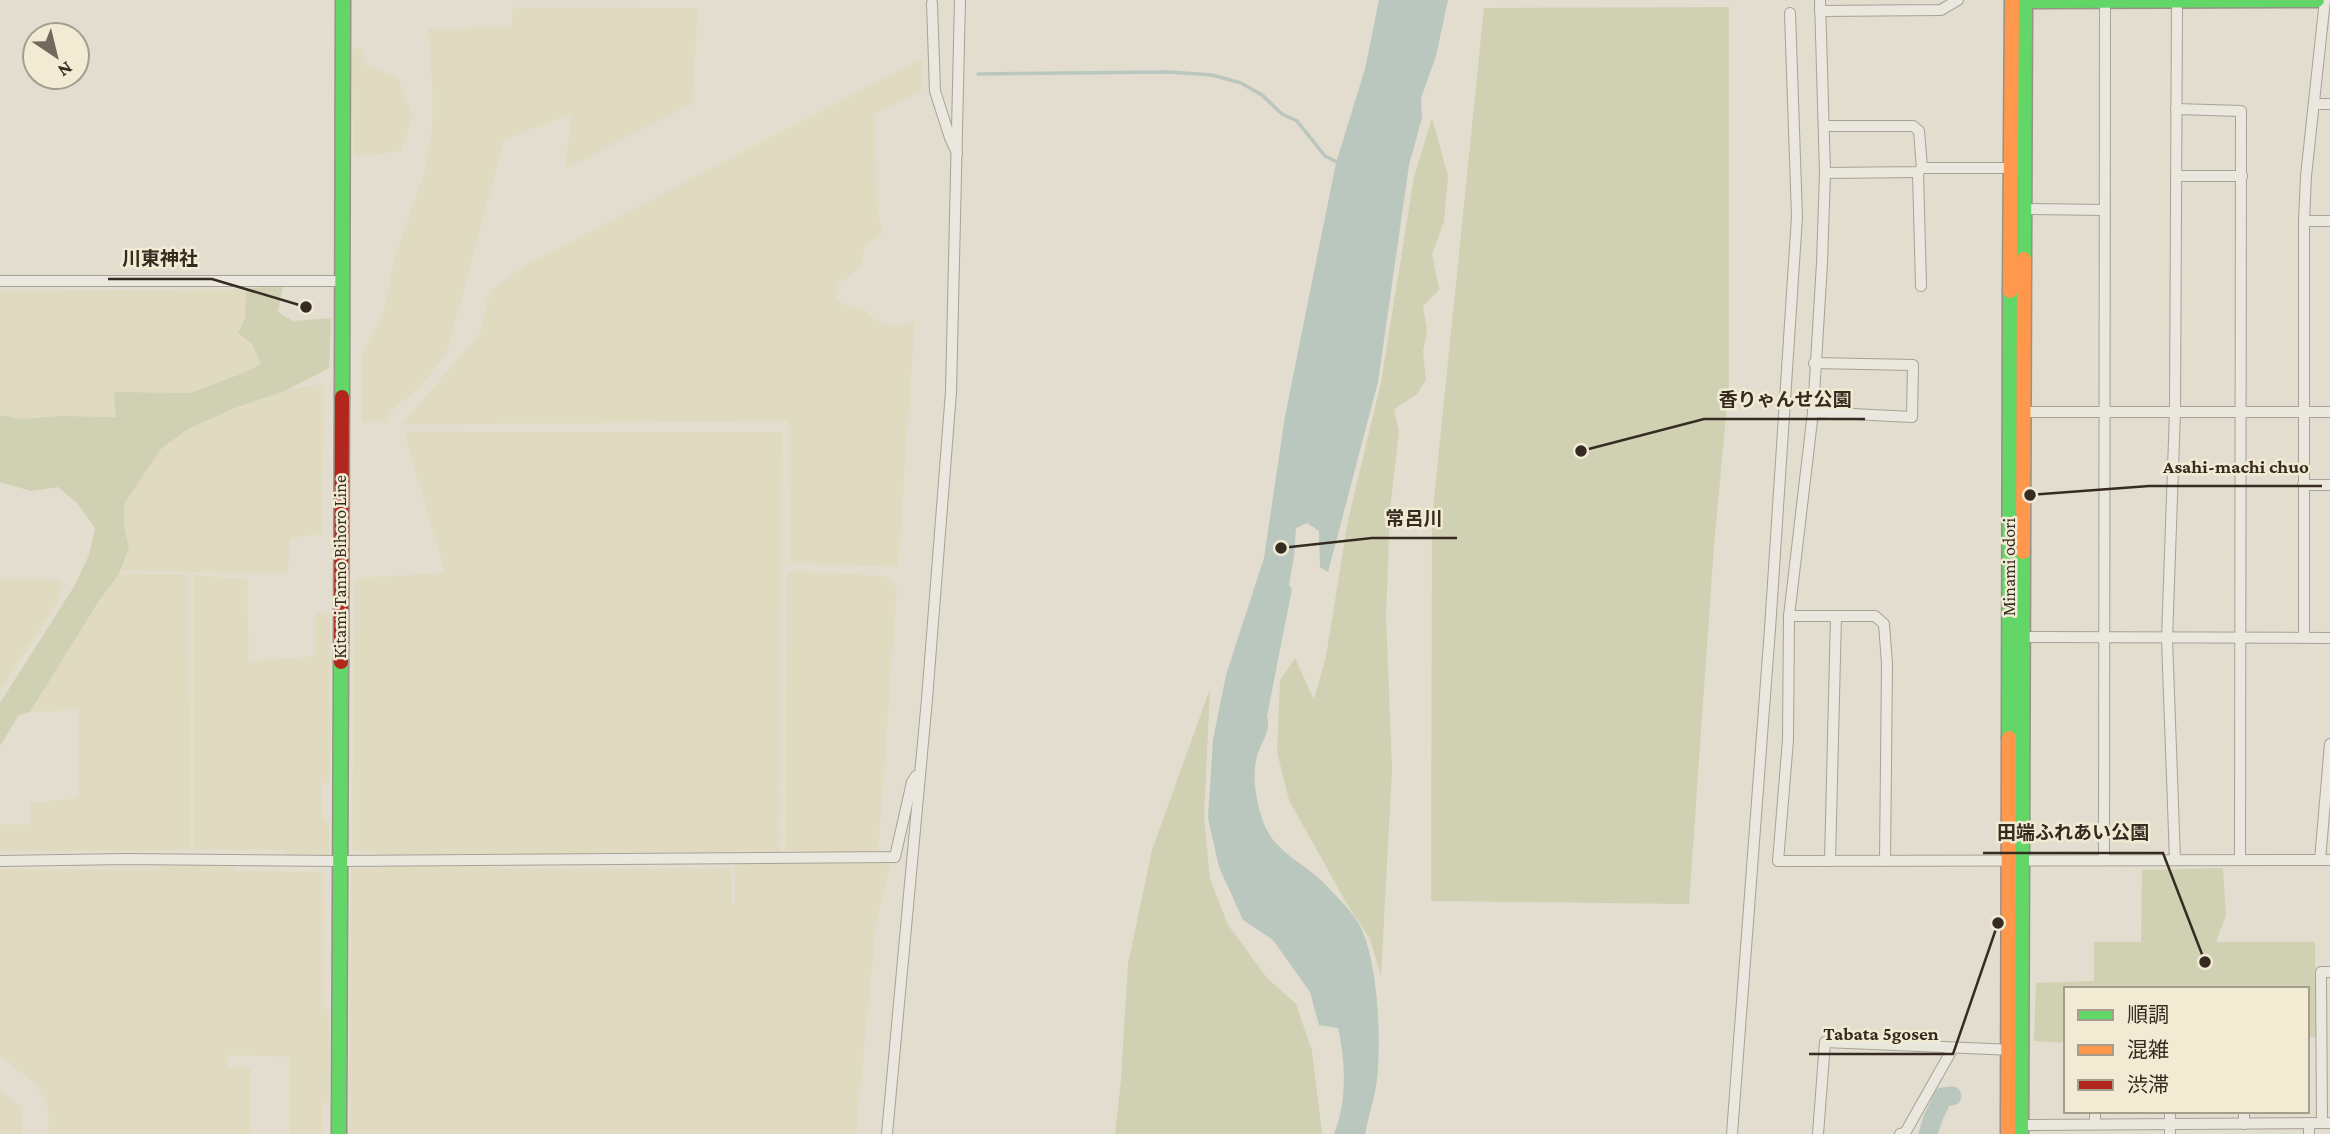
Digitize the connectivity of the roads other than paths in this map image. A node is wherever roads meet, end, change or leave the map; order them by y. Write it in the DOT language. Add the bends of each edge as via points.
graph roads {
  1 [pos="342,0"];
  2 [pos="960,0"];
  3 [pos="1958,0"];
  4 [pos="2022,0"];
  5 [pos="2177,0"];
  6 [pos="2302,0"];
  7 [pos="2318,0"];
  8 [pos="2325,0"];
  9 [pos="2105,1"];
  10 [pos="932,3"];
  11 [pos="1820,5"];
  12 [pos="1790,13"];
  13 [pos="2315,104"];
  14 [pos="2330,104"];
  15 [pos="2176,109"];
  16 [pos="1824,126"];
  17 [pos="958,153"];
  18 [pos="2017,168"];
  19 [pos="1920,170"];
  20 [pos="1825,173"];
  21 [pos="2176,176"];
  22 [pos="2242,176"];
  23 [pos="2023,209"];
  24 [pos="2104,211"];
  25 [pos="2304,221"];
  26 [pos="2330,221"];
  27 [pos="0,281"];
  28 [pos="341,281"];
  29 [pos="1921,286"];
  30 [pos="1815,363"];
  31 [pos="1813,412"];
  32 [pos="2024,412"];
  33 [pos="2175,412"];
  34 [pos="2304,412"];
  35 [pos="2330,412"];
  36 [pos="2104,413"];
  37 [pos="2241,413"];
  38 [pos="2303,485"];
  39 [pos="2330,485"];
  40 [pos="1789,616"];
  41 [pos="1836,616"];
  42 [pos="2017,637"];
  43 [pos="2240,637"];
  44 [pos="2104,638"];
  45 [pos="2304,638"];
  46 [pos="2330,638"];
  47 [pos="2167,639"];
  48 [pos="2330,744"];
  49 [pos="919,773"];
  50 [pos="2241,859"];
  51 [pos="2016,860"];
  52 [pos="2104,860"];
  53 [pos="2175,860"];
  54 [pos="2325,860"];
  55 [pos="0,861"];
  56 [pos="340,861"];
  57 [pos="1830,861"];
  58 [pos="1885,861"];
  59 [pos="2330,972"];
  60 [pos="1953,1048"];
  61 [pos="2015,1050"];
  62 [pos="2095,1113"];
  63 [pos="2326,1123"];
  64 [pos="2095,1124"];
  65 [pos="2241,1127"];
  66 [pos="2309,1128"];
  67 [pos="2170,1129"];
  68 [pos="2015,1130"];
  69 [pos="339,1134"];
  70 [pos="887,1134"];
  71 [pos="1732,1134"];
  72 [pos="1818,1134"];
  73 [pos="1900,1134"];
  1 -- 28 [label="street, Kitami Tanno Bihoro Line"];
  2 -- 17 [label="street"];
  3 -- 11 [label="street" via="1941,10"];
  4 -- 9 [label="street"];
  4 -- 18 [label="street, Minami odori"];
  5 -- 6 [label="street"];
  5 -- 9 [label="street"];
  5 -- 15 [label="street"];
  6 -- 7 [label="street"];
  8 -- 13 [label="street"];
  9 -- 24 [label="street"];
  10 -- 17 [label="street" via="935,91"];
  11 -- 16 [label="street"];
  12 -- 71 [label="street" via="1797,217"];
  13 -- 14 [label="street"];
  13 -- 25 [label="street"];
  15 -- 21 [label="street"];
  15 -- 22 [label="street" via="2241,111"];
  16 -- 19 [label="street" via="1913,125 1919,131"];
  16 -- 20 [label="street"];
  17 -- 49 [label="street" via="951,392"];
  18 -- 19 [label="street"];
  18 -- 23 [label="street, Minami odori"];
  18 -- 42 [label="street, Minami odori"];
  19 -- 20 [label="street"];
  19 -- 29 [label="street"];
  20 -- 30 [label="street"];
  21 -- 22 [label="street"];
  21 -- 33 [label="street"];
  22 -- 37 [label="street"];
  23 -- 24 [label="street"];
  23 -- 32 [label="street, Minami odori"];
  24 -- 36 [label="street"];
  25 -- 26 [label="street"];
  25 -- 34 [label="street"];
  27 -- 28 [label="street"];
  28 -- 56 [label="street, Kitami Tanno Bihoro Line"];
  30 -- 31 [label="street"];
  30 -- 31 [label="street" via="1913,365 1912,417"];
  31 -- 40 [label="street"];
  32 -- 36 [label="street"];
  32 -- 42 [label="street, Minami odori"];
  33 -- 36 [label="street"];
  33 -- 37 [label="street"];
  33 -- 47 [label="street"];
  34 -- 35 [label="street"];
  34 -- 37 [label="street"];
  34 -- 38 [label="street"];
  36 -- 44 [label="street"];
  37 -- 43 [label="street"];
  38 -- 39 [label="street"];
  38 -- 45 [label="street"];
  40 -- 41 [label="street"];
  40 -- 57 [label="street" via="1788,740 1778,861"];
  41 -- 57 [label="street"];
  41 -- 58 [label="street" via="1875,616 1884,624"];
  42 -- 44 [label="street"];
  42 -- 51 [label="street, Minami odori"];
  43 -- 45 [label="street"];
  43 -- 47 [label="street"];
  43 -- 50 [label="street"];
  44 -- 47 [label="street"];
  44 -- 52 [label="street"];
  45 -- 46 [label="street"];
  47 -- 53 [label="street"];
  48 -- 54 [label="street"];
  49 -- 56 [label="street" via="912,782 895,857"];
  49 -- 70 [label="street"];
  50 -- 53 [label="street"];
  50 -- 54 [label="street"];
  51 -- 52 [label="street"];
  51 -- 58 [label="street"];
  51 -- 61 [label="street, Minami odori"];
  52 -- 53 [label="street"];
  55 -- 56 [label="street"];
  56 -- 69 [label="street, Kitami Tanno Bihoro Line"];
  57 -- 58 [label="street"];
  59 -- 63 [label="street" via="2321,972"];
  60 -- 61 [label="street"];
  60 -- 72 [label="street" via="1825,1042"];
  60 -- 73 [label="street" via="1905,1133"];
  61 -- 68 [label="street, Minami odori"];
  62 -- 64 [label="street"];
  63 -- 66 [label="street"];
  64 -- 67 [label="street"];
  64 -- 68 [label="street"];
  65 -- 66 [label="street"];
  65 -- 67 [label="street"];
}
